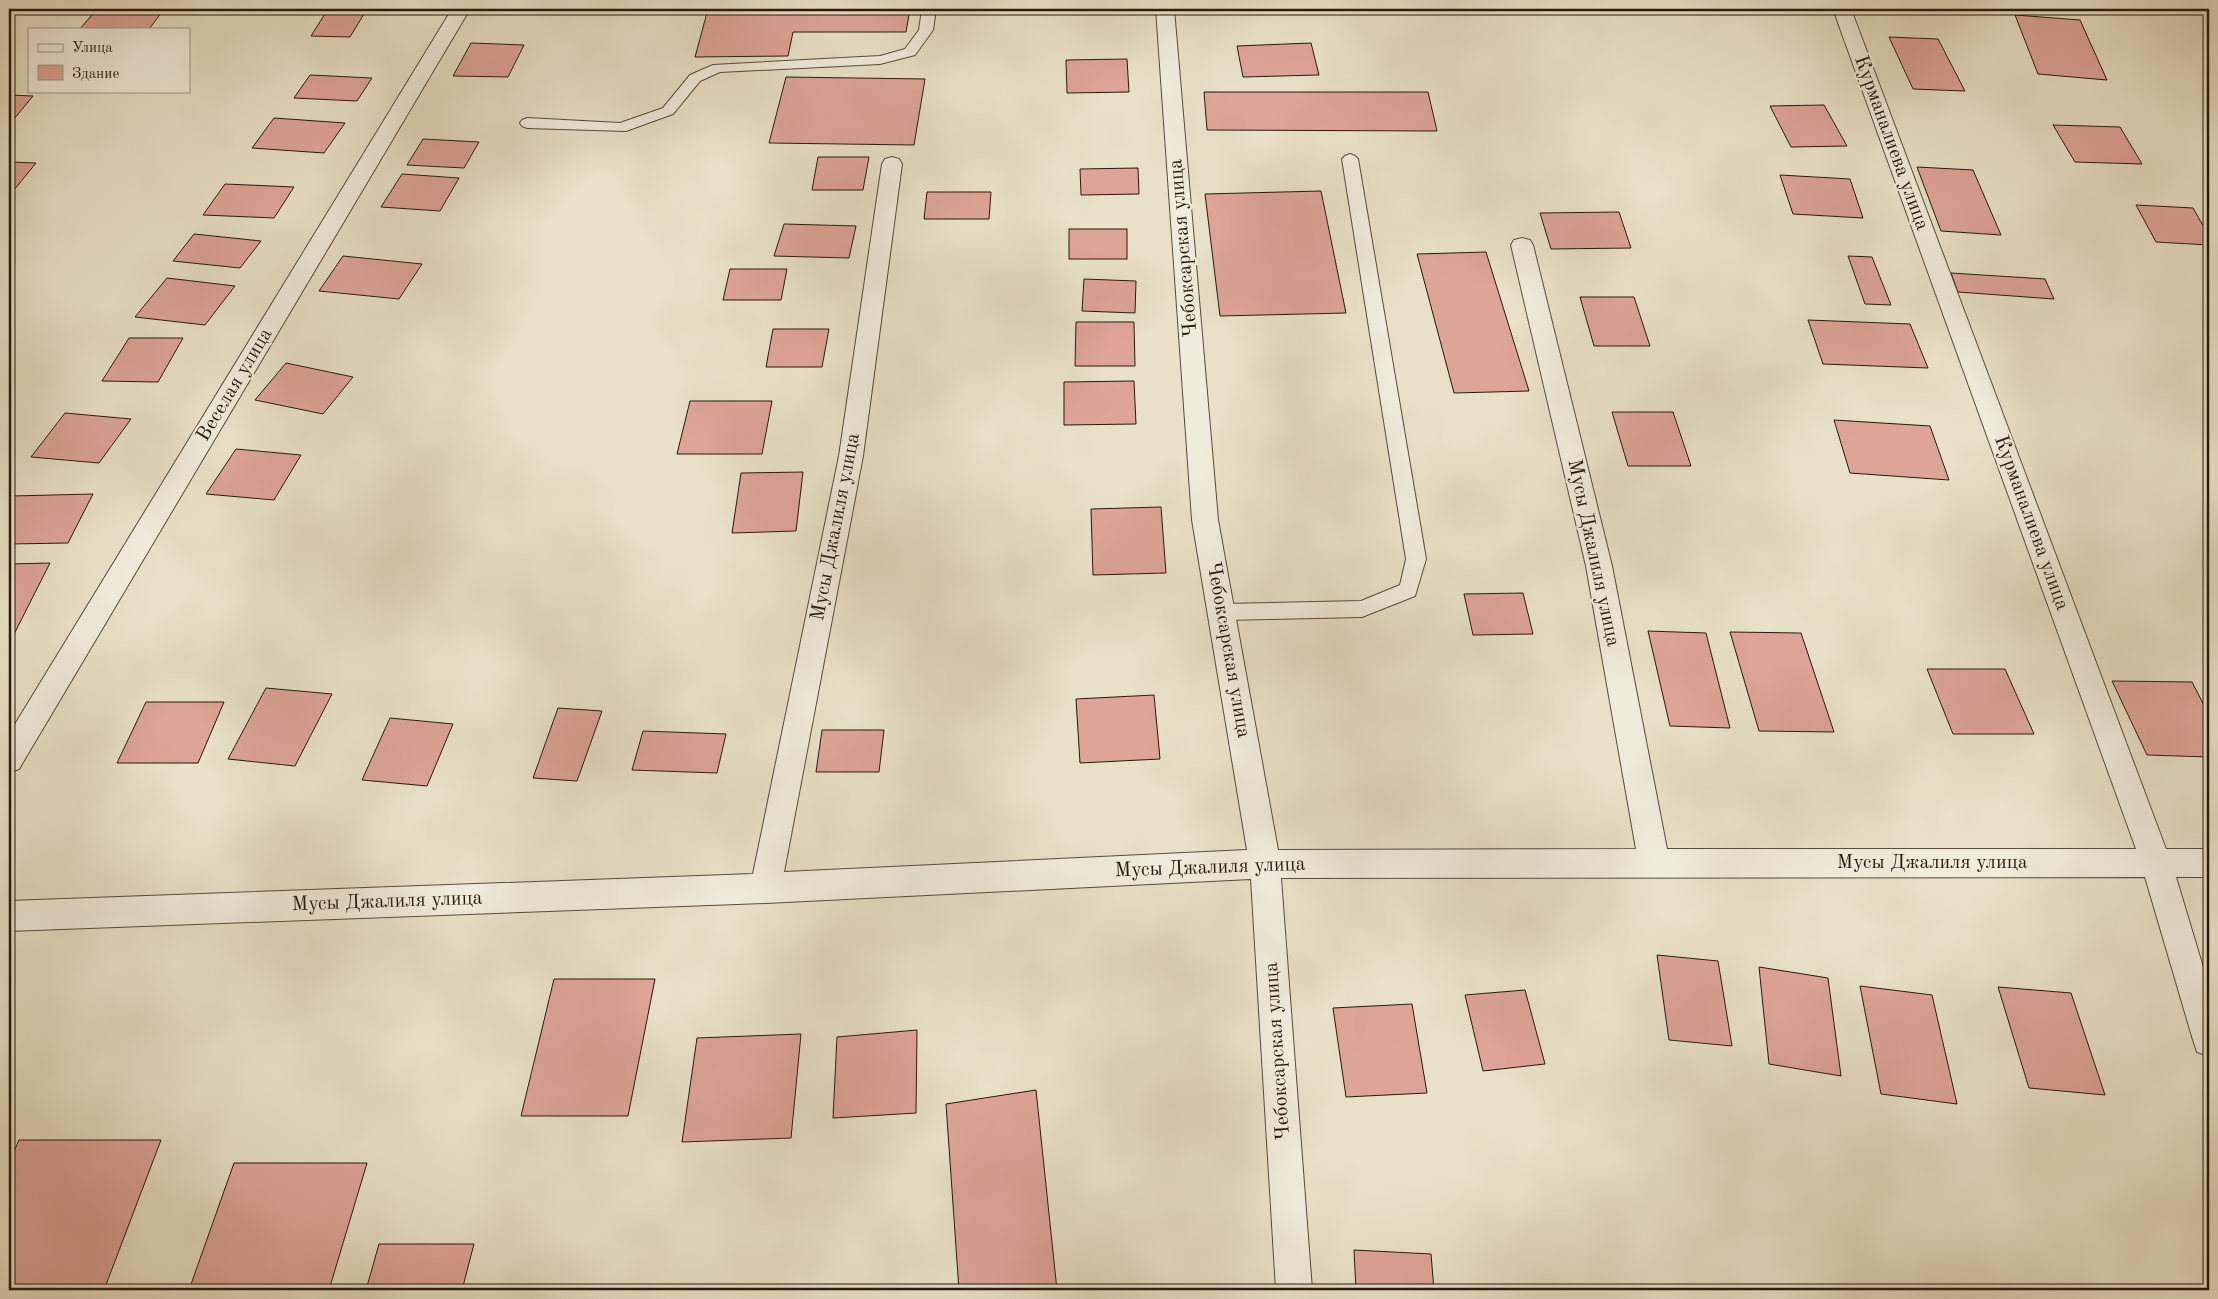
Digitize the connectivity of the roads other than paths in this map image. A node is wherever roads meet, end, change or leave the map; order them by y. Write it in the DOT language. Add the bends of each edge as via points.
graph roads {
  1 [pos="460,9"];
  2 [pos="929,9"];
  3 [pos="1165,9"];
  4 [pos="1842,9"];
  5 [pos="527,123"];
  6 [pos="1350,159"];
  7 [pos="892,164"];
  8 [pos="1522,245"];
  9 [pos="1221,612"];
  10 [pos="9,760"];
  11 [pos="1654,863"];
  12 [pos="2156,863"];
  13 [pos="2209,863"];
  14 [pos="1265,864"];
  15 [pos="766,888"];
  16 [pos="9,916"];
  17 [pos="2209,1040"];
  18 [pos="1294,1290"];
  1 -- 10 [label="street, Веселая улица"];
  2 -- 5 [label="lane" via="926,30 910,52 903,54 880,60 718,68 695,78 668,111 621,128"];
  3 -- 9 [label="street, Чебоксарская улица" via="1205,520"];
  4 -- 12 [label="street, Курманалиева улица"];
  6 -- 9 [label="lane" via="1416,559 1408,590 1362,610"];
  7 -- 15 [label="street, Мусы Джалиля улица" via="851,456"];
  8 -- 11 [label="street, Мусы Джалиля улица" via="1599,566"];
  9 -- 14 [label="street, Чебоксарская улица"];
  11 -- 12 [label="street, Мусы Джалиля улица"];
  11 -- 14 [label="street, Мусы Джалиля улица"];
  12 -- 13 [label="street, Мусы Джалиля улица"];
  12 -- 17 [label="street, Курманалиева улица"];
  14 -- 15 [label="street, Мусы Джалиля улица"];
  14 -- 18 [label="street, Чебоксарская улица"];
  15 -- 16 [label="street, Мусы Джалиля улица"];
}
